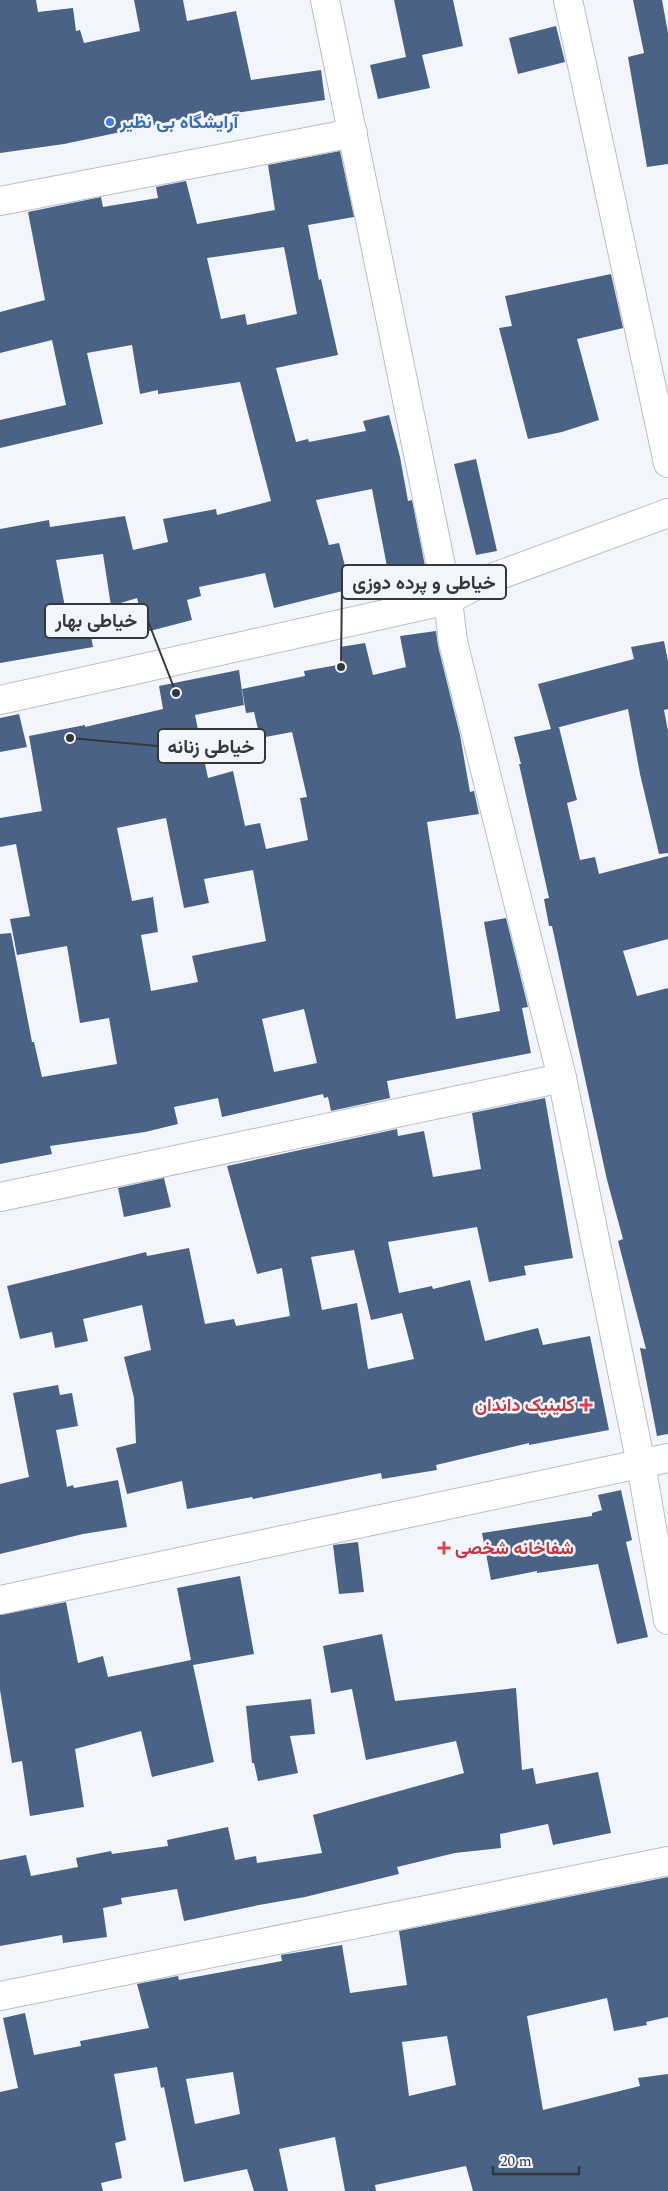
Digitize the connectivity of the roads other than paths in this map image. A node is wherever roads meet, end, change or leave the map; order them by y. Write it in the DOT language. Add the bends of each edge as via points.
graph roads {
  1 [pos="325,0"];
  2 [pos="568,0"];
  3 [pos="353,132"];
  4 [pos="0,201"];
  5 [pos="668,463"];
  6 [pos="668,513"];
  7 [pos="448,600"];
  8 [pos="0,700"];
  9 [pos="562,1078"];
  10 [pos="0,1197"];
  11 [pos="668,1458"];
  12 [pos="641,1464"];
  13 [pos="0,1600"];
  14 [pos="668,1620"];
  15 [pos="668,1861"];
  16 [pos="0,1996"];
  1 -- 3 [label="street"];
  2 -- 5 [label="street"];
  3 -- 4 [label="street"];
  3 -- 7 [label="street"];
  6 -- 7 [label="street" via="486,580"];
  7 -- 8 [label="street"];
  7 -- 9 [label="street" via="453,642"];
  9 -- 10 [label="street"];
  9 -- 12 [label="street"];
  11 -- 12 [label="street"];
  12 -- 13 [label="street"];
  12 -- 14 [label="street"];
  15 -- 16 [label="street"];
}
